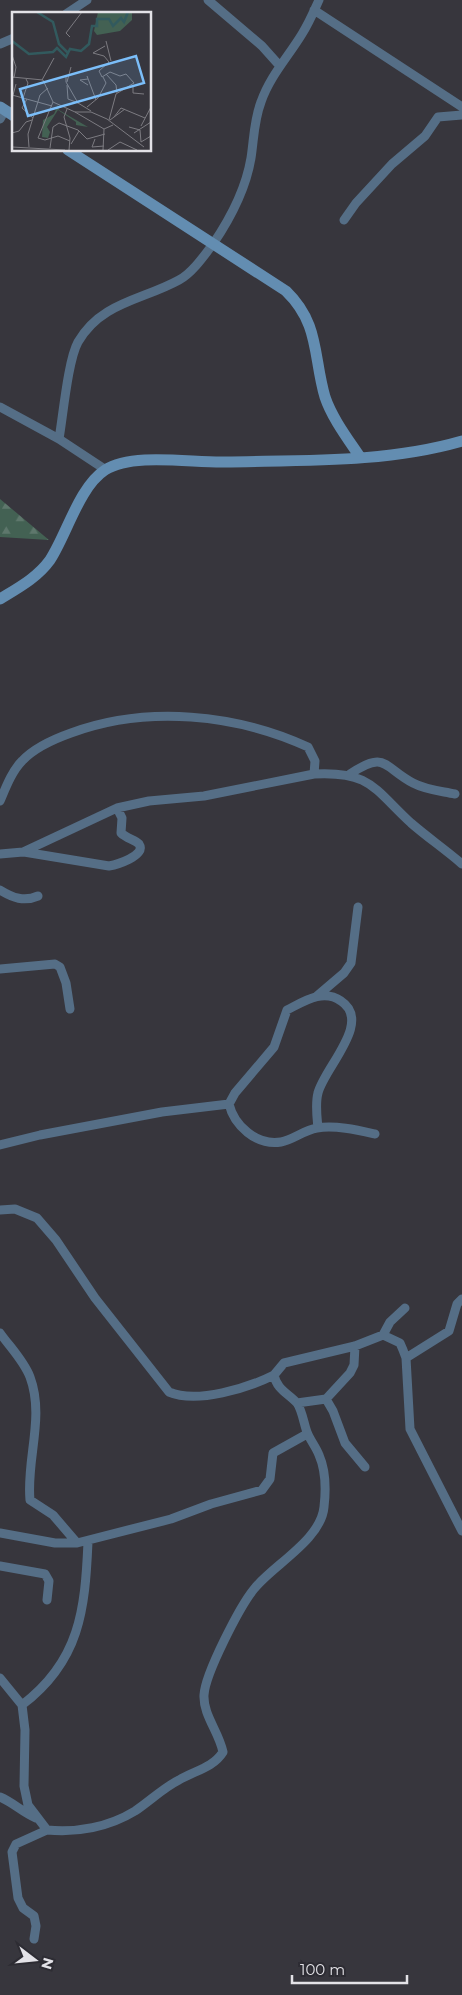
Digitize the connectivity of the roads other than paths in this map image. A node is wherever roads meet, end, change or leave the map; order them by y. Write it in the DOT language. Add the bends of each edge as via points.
graph roads {
  1 [pos="87,0"];
  2 [pos="208,0"];
  3 [pos="319,0"];
  4 [pos="314,10"];
  5 [pos="69,12"];
  6 [pos="12,39"];
  7 [pos="0,44"];
  8 [pos="279,65"];
  9 [pos="462,107"];
  10 [pos="462,115"];
  11 [pos="70,151"];
  12 [pos="344,220"];
  13 [pos="213,244"];
  14 [pos="0,407"];
  15 [pos="59,439"];
  16 [pos="462,441"];
  17 [pos="360,457"];
  18 [pos="106,470"];
  19 [pos="0,599"];
  20 [pos="314,774"];
  21 [pos="350,774"];
  22 [pos="455,794"];
  23 [pos="0,801"];
  24 [pos="117,808"];
  25 [pos="24,852"];
  26 [pos="0,854"];
  27 [pos="462,864"];
  28 [pos="0,890"];
  29 [pos="38,896"];
  30 [pos="358,907"];
  31 [pos="0,968"];
  32 [pos="317,996"];
  33 [pos="70,1009"];
  34 [pos="229,1104"];
  35 [pos="318,1128"];
  36 [pos="375,1134"];
  37 [pos="0,1145"];
  38 [pos="0,1210"];
  39 [pos="462,1299"];
  40 [pos="405,1308"];
  41 [pos="0,1333"];
  42 [pos="383,1335"];
  43 [pos="355,1346"];
  44 [pos="406,1358"];
  45 [pos="274,1375"];
  46 [pos="326,1399"];
  47 [pos="297,1403"];
  48 [pos="307,1434"];
  49 [pos="365,1467"];
  50 [pos="462,1531"];
  51 [pos="0,1533"];
  52 [pos="88,1542"];
  53 [pos="77,1543"];
  54 [pos="0,1566"];
  55 [pos="48,1600"];
  56 [pos="0,1678"];
  57 [pos="22,1705"];
  58 [pos="0,1797"];
  59 [pos="36,1818"];
  60 [pos="47,1830"];
  61 [pos="34,1940"];
  1 -- 5 [label="street"];
  2 -- 8 [label="street" via="262,46"];
  3 -- 4 [label="street"];
  4 -- 8 [label="street" via="304,32"];
  4 -- 9 [label="street"];
  6 -- 7 [label="street"];
  8 -- 13 [label="street" via="255,119 251,159 244,183"];
  10 -- 12 [label="street" via="438,117 425,136 392,164"];
  11 -- 13 [label="main road"];
  13 -- 15 [label="street" via="180,280 114,306 83,335 74,357"];
  13 -- 17 [label="main road" via="286,291 301,308 315,344 326,399"];
  14 -- 15 [label="street"];
  15 -- 18 [label="street"];
  16 -- 17 [label="main road"];
  17 -- 18 [label="main road" via="230,462 139,461"];
  18 -- 19 [label="main road" via="85,494 59,546 41,571"];
  20 -- 21 [label="street"];
  20 -- 23 [label="street" via="316,761 308,747 263,729 188,717 134,717 96,724 37,748 22,761"];
  20 -- 24 [label="street"];
  21 -- 22 [label="street" via="365,764 384,762 415,784"];
  21 -- 27 [label="street" via="379,791 410,822"];
  24 -- 25 [label="street"];
  24 -- 25 [label="street" via="122,818 121,833 139,844 140,848 123,864 109,866"];
  25 -- 26 [label="street"];
  28 -- 29 [label="street" via="19,899"];
  30 -- 32 [label="street" via="351,963"];
  31 -- 33 [label="street" via="55,964 60,967 66,984"];
  32 -- 34 [label="street" via="287,1010 274,1047"];
  32 -- 35 [label="street" via="337,998 346,1004 352,1022 345,1043 318,1094"];
  34 -- 35 [label="street" via="238,1126 258,1138 279,1142"];
  34 -- 37 [label="street" via="162,1112"];
  35 -- 36 [label="street"];
  38 -- 45 [label="street" via="15,1210 38,1218 95,1298 169,1392 192,1397 245,1388"];
  39 -- 44 [label="street" via="457,1304 449,1332"];
  40 -- 42 [label="street" via="390,1322"];
  41 -- 53 [label="street" via="30,1377 33,1390 35,1436 30,1500 53,1515"];
  42 -- 43 [label="street"];
  42 -- 44 [label="street" via="400,1343"];
  43 -- 45 [label="street" via="284,1363"];
  43 -- 46 [label="street" via="350,1373"];
  44 -- 50 [label="street" via="410,1429"];
  45 -- 47 [label="street" via="275,1383"];
  46 -- 47 [label="street"];
  46 -- 49 [label="street" via="334,1411 345,1444"];
  47 -- 48 [label="street"];
  48 -- 52 [label="street" via="274,1453 270,1479 262,1490"];
  48 -- 60 [label="street" via="324,1466 324,1510 309,1537 254,1589 219,1652 204,1693 208,1714 223,1752 211,1765 177,1780 120,1819 76,1831"];
  51 -- 53 [label="street" via="55,1543"];
  52 -- 53 [label="street"];
  52 -- 57 [label="street" via="86,1595 71,1647 42,1690"];
  54 -- 55 [label="street" via="45,1574 49,1581"];
  56 -- 57 [label="street"];
  57 -- 59 [label="street" via="24,1786 28,1805"];
  58 -- 59 [label="street"];
  59 -- 60 [label="street"];
  60 -- 61 [label="street" via="16,1844 12,1852 18,1898 23,1908 34,1916"];
}
